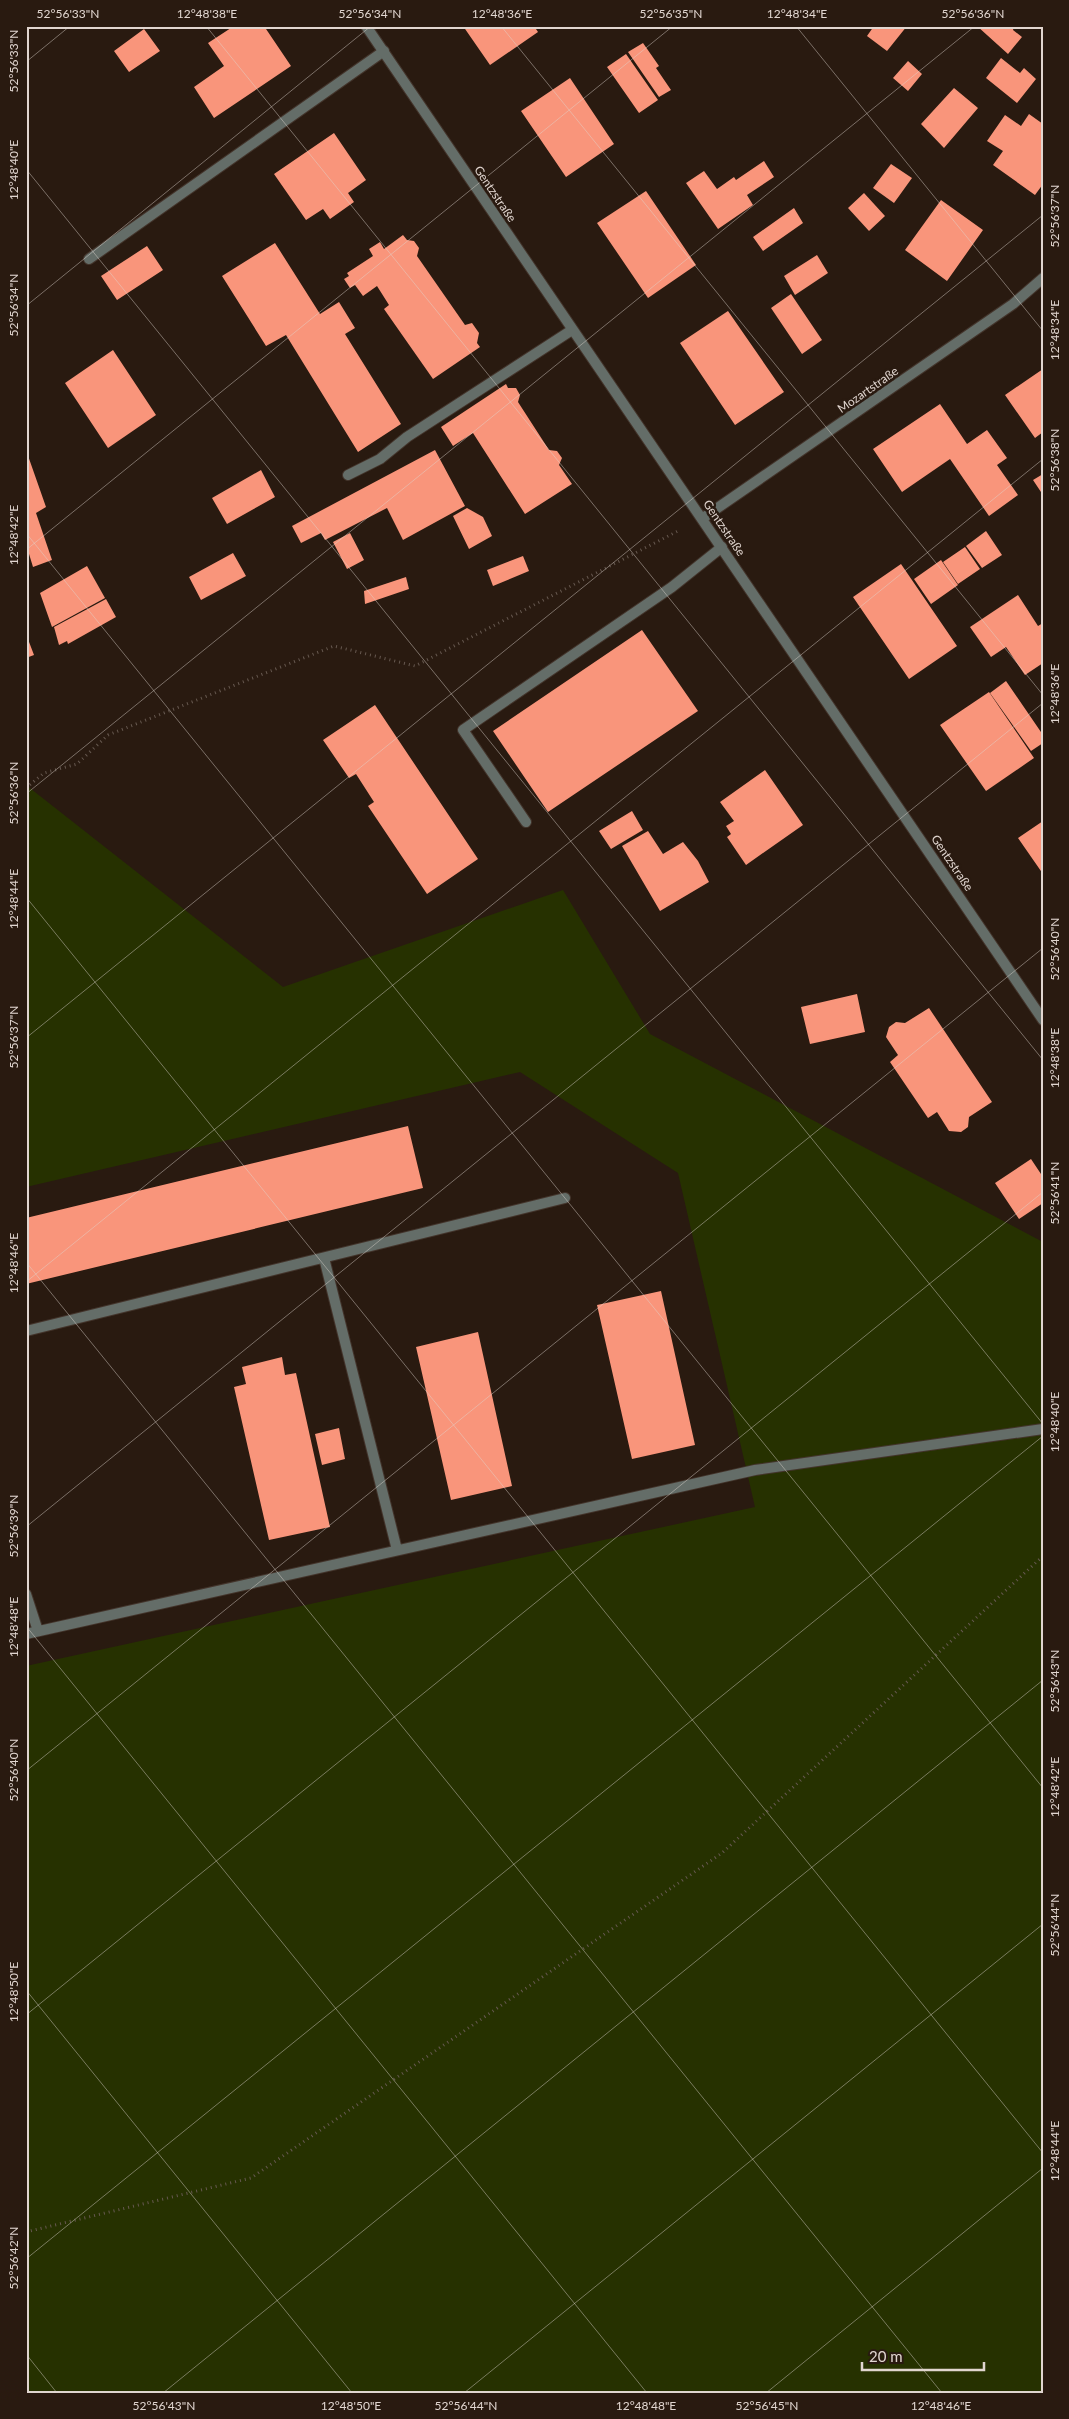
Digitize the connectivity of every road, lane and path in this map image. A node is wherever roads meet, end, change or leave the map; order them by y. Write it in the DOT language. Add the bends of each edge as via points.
graph roads {
  1 [pos="366,26"];
  2 [pos="384,51"];
  3 [pos="89,259"];
  4 [pos="1043,278"];
  5 [pos="572,330"];
  6 [pos="348,475"];
  7 [pos="703,518"];
  8 [pos="722,547"];
  9 [pos="26,788"];
  10 [pos="526,822"];
  11 [pos="1043,1020"];
  12 [pos="565,1198"];
  13 [pos="324,1258"];
  14 [pos="26,1331"];
  15 [pos="1043,1429"];
  16 [pos="397,1550"];
  17 [pos="1043,1556"];
  18 [pos="26,1594"];
  19 [pos="38,1631"];
  20 [pos="26,1634"];
  21 [pos="26,2232"];
  1 -- 2 [label="street, Gentzstraße"];
  2 -- 3 [label="street"];
  2 -- 5 [label="street, Gentzstraße"];
  4 -- 7 [label="street, Mozartstraße" via="1013,304"];
  5 -- 6 [label="street" via="407,437 380,459"];
  5 -- 7 [label="street, Gentzstraße"];
  7 -- 8 [label="street, Gentzstraße"];
  7 -- 9 [label="path" via="415,666 334,646 108,735 77,764 44,773"];
  8 -- 10 [label="street" via="672,587 462,730"];
  8 -- 11 [label="street, Gentzstraße"];
  12 -- 13 [label="street"];
  13 -- 14 [label="street"];
  13 -- 16 [label="street"];
  15 -- 16 [label="street" via="755,1470"];
  16 -- 19 [label="street"];
  17 -- 21 [label="path" via="722,1853 251,2178"];
  18 -- 19 [label="street"];
  19 -- 20 [label="street"];
}
